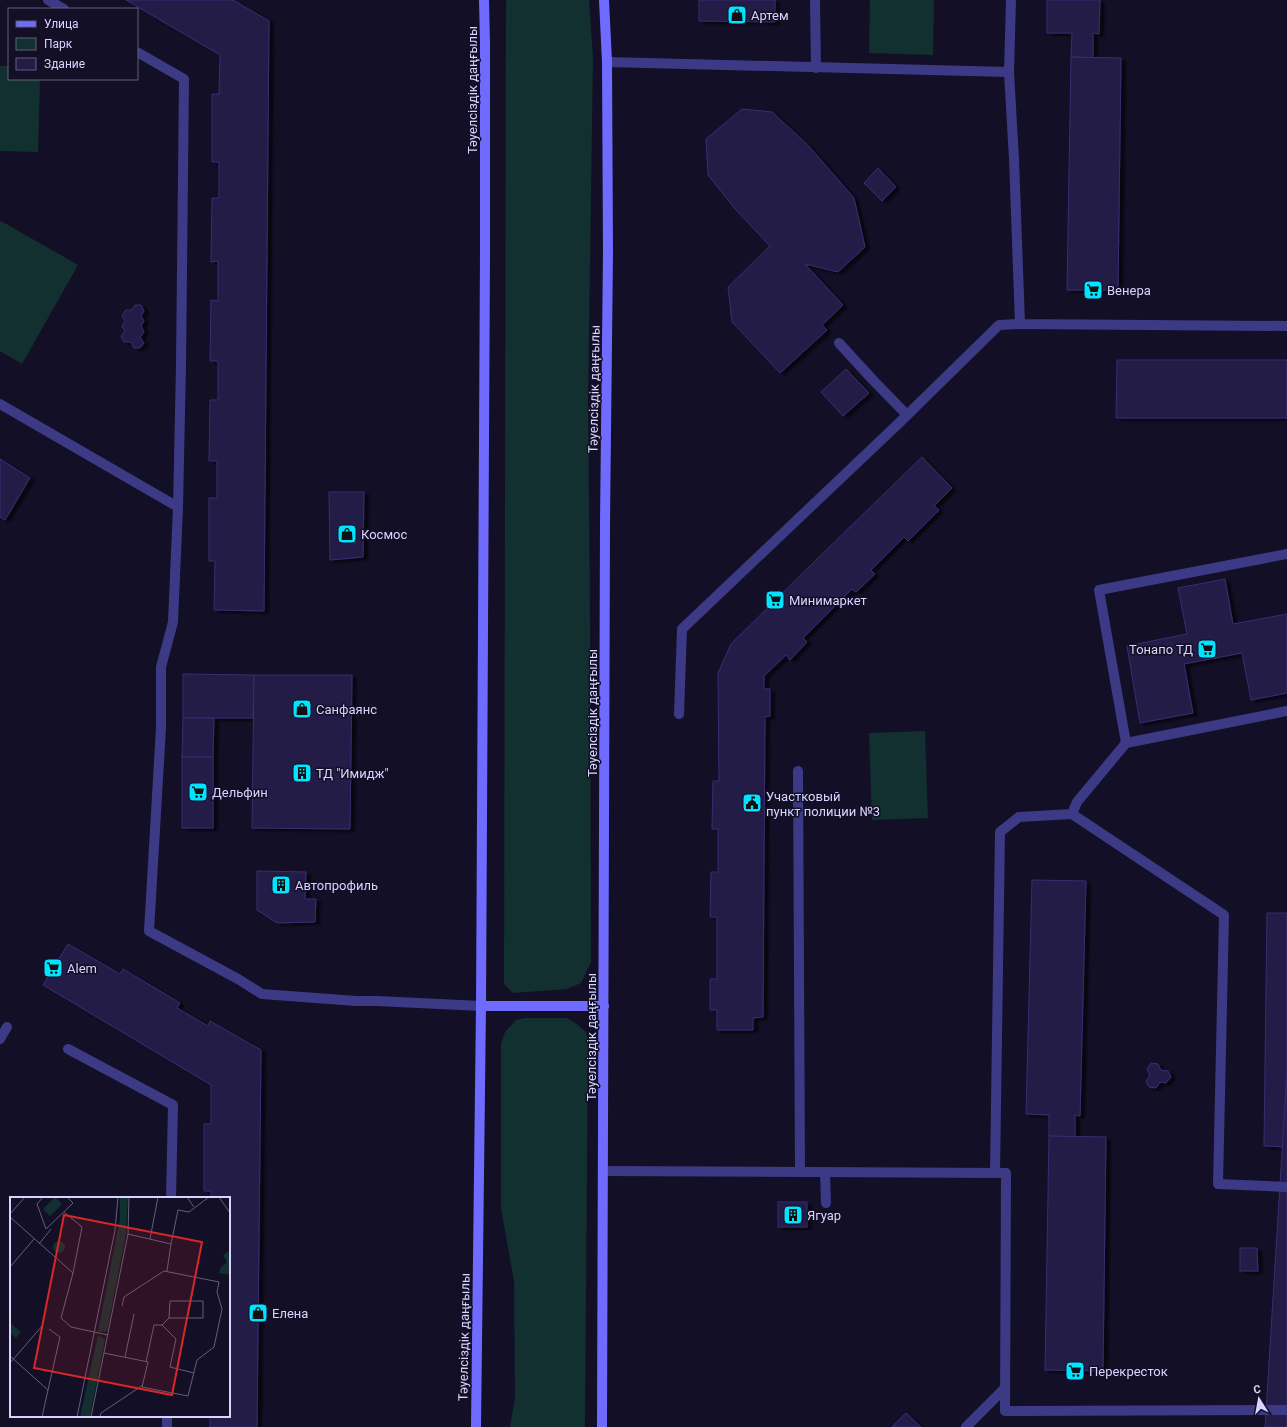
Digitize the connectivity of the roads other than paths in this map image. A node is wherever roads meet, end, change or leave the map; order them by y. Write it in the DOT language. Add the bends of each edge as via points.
graph roads {
  1 [pos="48,0"];
  2 [pos="484,0"];
  3 [pos="604,0"];
  4 [pos="815,0"];
  5 [pos="1011,0"];
  6 [pos="62,8"];
  7 [pos="138,53"];
  8 [pos="607,62"];
  9 [pos="816,68"];
  10 [pos="1009,72"];
  11 [pos="1020,324"];
  12 [pos="1287,326"];
  13 [pos="839,342"];
  14 [pos="0,404"];
  15 [pos="907,415"];
  16 [pos="178,507"];
  17 [pos="1287,554"];
  18 [pos="1287,711"];
  19 [pos="679,714"];
  20 [pos="1126,743"];
  21 [pos="798,771"];
  22 [pos="1072,814"];
  23 [pos="480,1006"];
  24 [pos="604,1006"];
  25 [pos="7,1026"];
  26 [pos="0,1039"];
  27 [pos="68,1049"];
  28 [pos="603,1171"];
  29 [pos="800,1171"];
  30 [pos="825,1172"];
  31 [pos="995,1173"];
  32 [pos="1287,1187"];
  33 [pos="172,1197"];
  34 [pos="826,1203"];
  35 [pos="1005,1388"];
  36 [pos="1287,1410"];
  37 [pos="476,1427"];
  38 [pos="602,1427"];
  39 [pos="966,1427"];
  1 -- 6 [label="street"];
  2 -- 23 [label="street, Тәуелсіздік даңғылы" via="485,260"];
  3 -- 8 [label="street, Тәуелсіздік даңғылы"];
  4 -- 9 [label="street"];
  5 -- 10 [label="street"];
  7 -- 16 [label="street" via="184,79"];
  8 -- 9 [label="street"];
  8 -- 24 [label="street, Тәуелсіздік даңғылы"];
  9 -- 10 [label="street"];
  10 -- 11 [label="street"];
  11 -- 12 [label="street"];
  11 -- 15 [label="street" via="999,325"];
  13 -- 15 [label="street"];
  14 -- 16 [label="street"];
  15 -- 19 [label="street" via="682,629"];
  16 -- 23 [label="street" via="173,622 161,667 161,728 149,931 262,994"];
  17 -- 20 [label="street" via="1099,590"];
  18 -- 20 [label="street"];
  20 -- 22 [label="street" via="1077,802"];
  21 -- 29 [label="street"];
  22 -- 31 [label="street" via="1019,817 1000,832"];
  22 -- 32 [label="street" via="1224,915 1218,1184"];
  23 -- 24 [label="street"];
  23 -- 37 [label="street, Тәуелсіздік даңғылы"];
  24 -- 28 [label="street, Тәуелсіздік даңғылы"];
  25 -- 26 [label="street"];
  27 -- 33 [label="street" via="173,1105"];
  28 -- 29 [label="street"];
  28 -- 38 [label="street, Тәуелсіздік даңғылы"];
  29 -- 30 [label="street"];
  30 -- 31 [label="street"];
  30 -- 34 [label="street"];
  31 -- 35 [label="street" via="1006,1173"];
  35 -- 36 [label="street" via="1005,1411"];
  35 -- 39 [label="street"];
}
